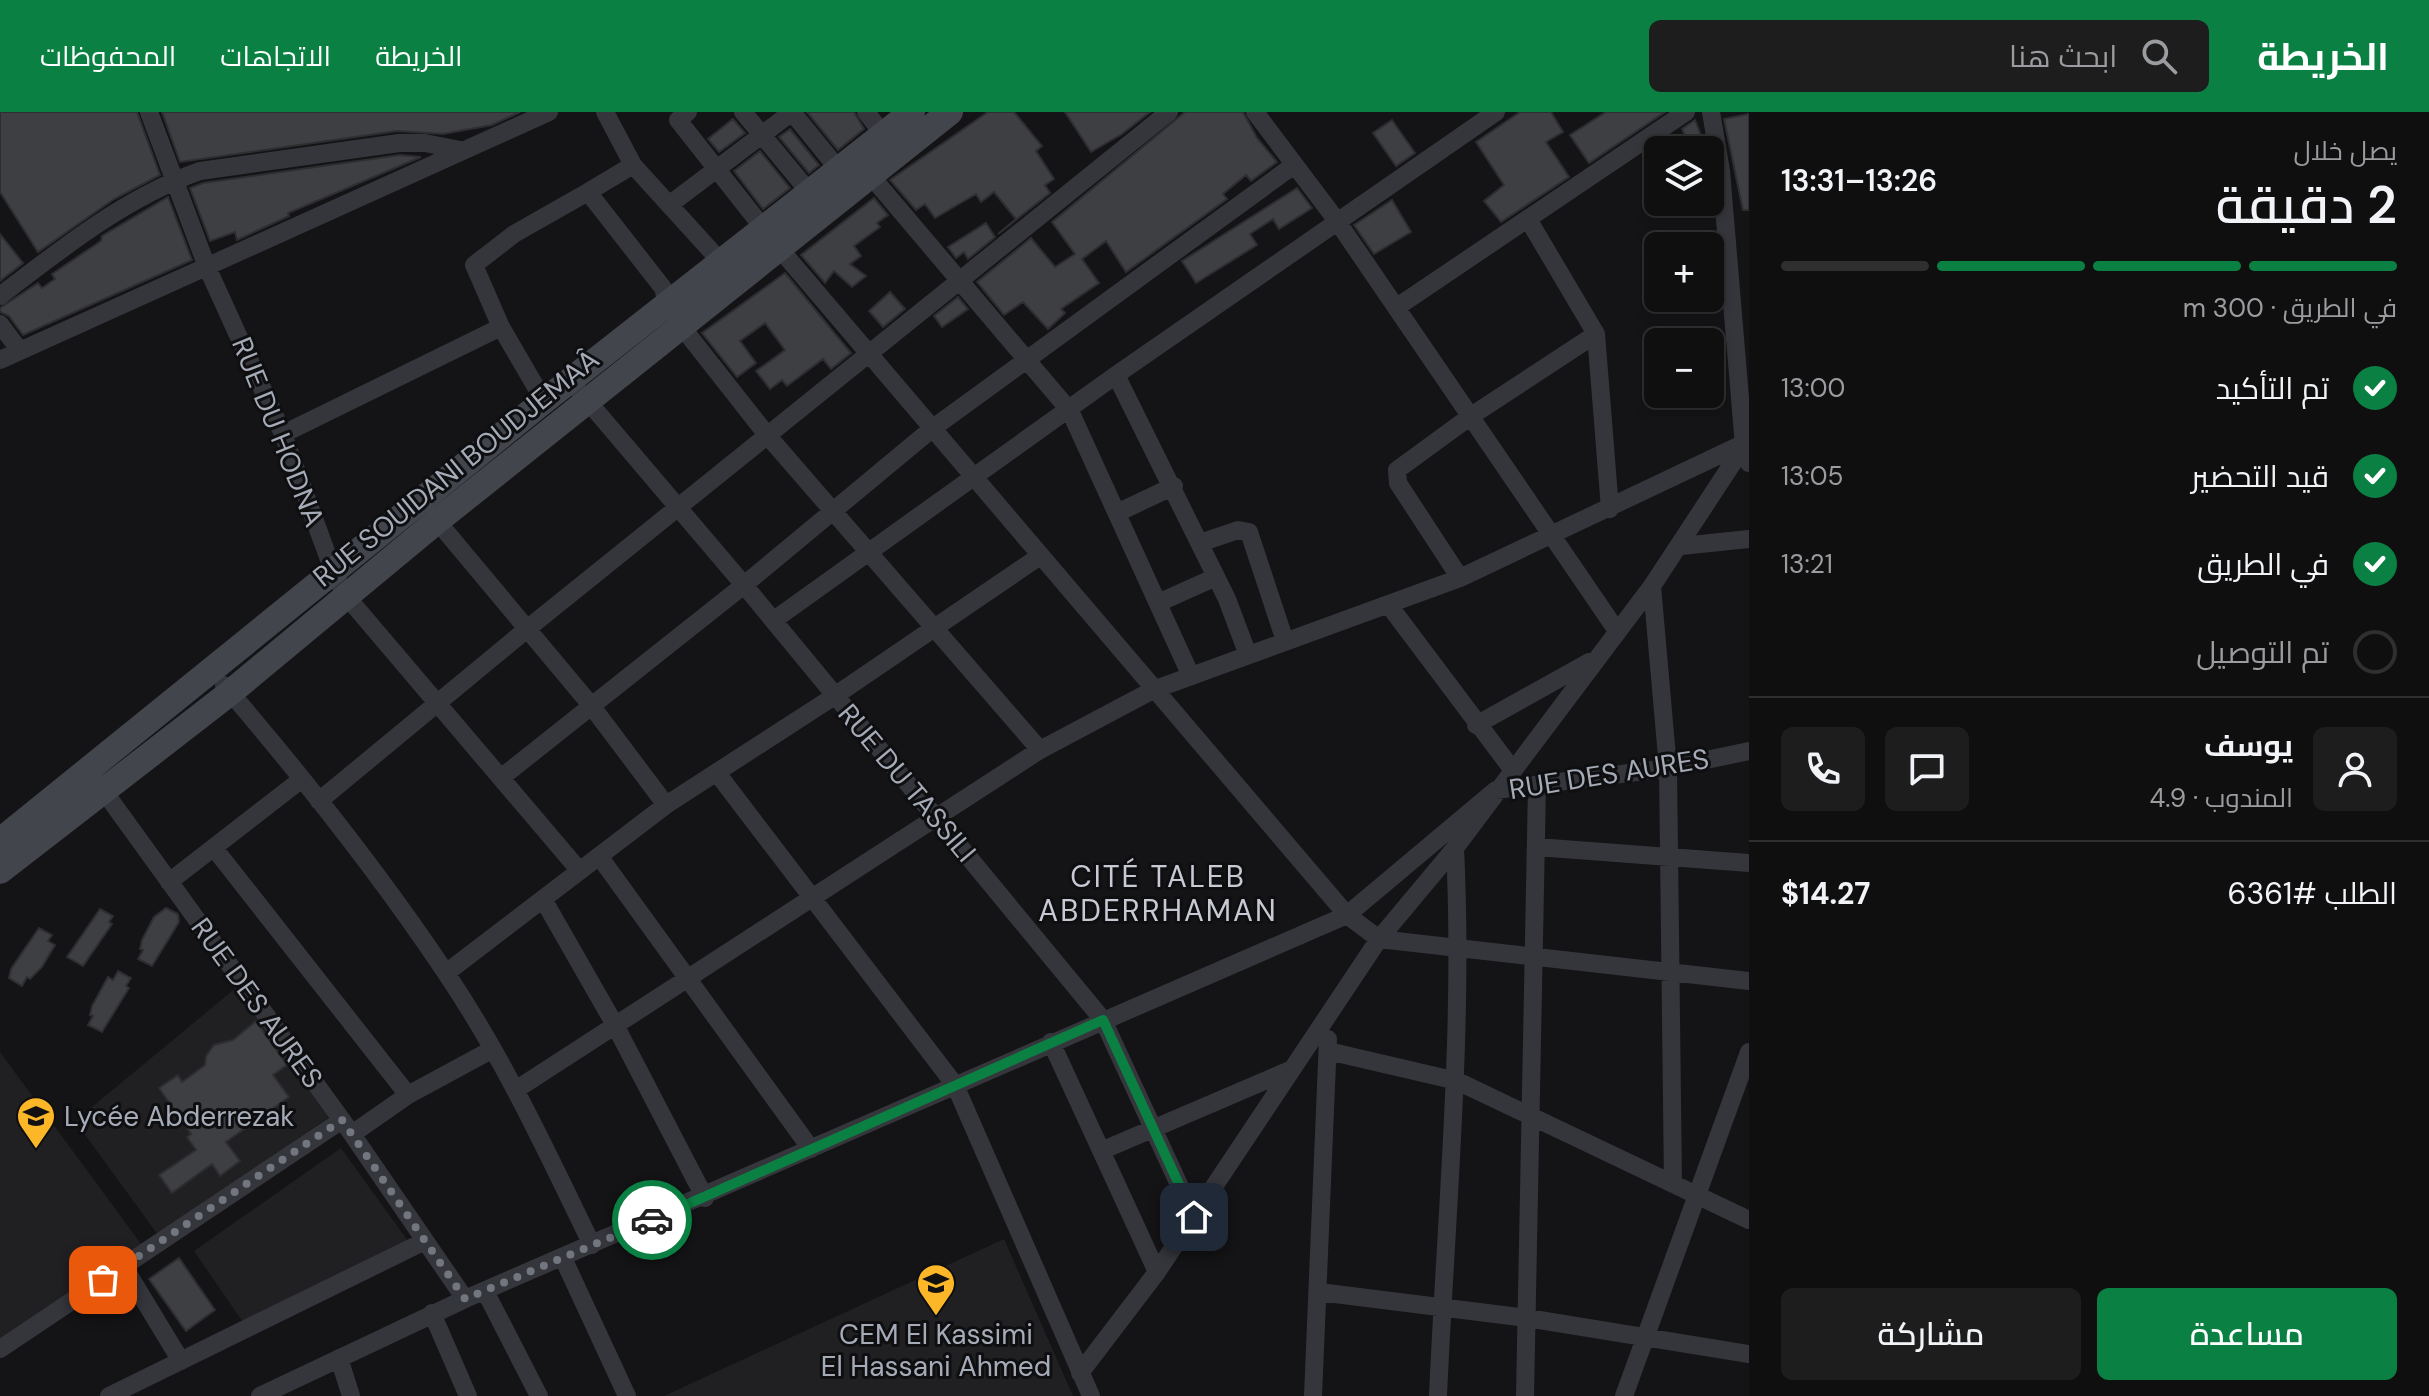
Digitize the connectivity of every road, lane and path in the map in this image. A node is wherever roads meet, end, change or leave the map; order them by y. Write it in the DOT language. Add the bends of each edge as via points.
graph roads {
  1 [pos="149,112"];
  2 [pos="549,112"];
  3 [pos="605,112"];
  4 [pos="688,112"];
  5 [pos="743,112"];
  6 [pos="792,112"];
  7 [pos="866,112"];
  8 [pos="912,112"];
  9 [pos="950,112"];
  10 [pos="1169,112"];
  11 [pos="1255,112"];
  12 [pos="1496,112"];
  13 [pos="1686,112"];
  14 [pos="1711,112"];
  15 [pos="761,134"];
  16 [pos="883,134"];
  17 [pos="460,150"];
  18 [pos="633,165"];
  19 [pos="1294,165"];
  20 [pos="716,167"];
  21 [pos="839,170"];
  22 [pos="871,176"];
  23 [pos="175,180"];
  24 [pos="588,192"];
  25 [pos="810,193"];
  26 [pos="669,205"];
  27 [pos="1528,219"];
  28 [pos="1337,221"];
  29 [pos="772,239"];
  30 [pos="723,264"];
  31 [pos="207,267"];
  32 [pos="958,280"];
  33 [pos="0,296"];
  34 [pos="1397,307"];
  35 [pos="675,316"];
  36 [pos="0,324"];
  37 [pos="501,327"];
  38 [pos="1596,334"];
  39 [pos="1742,338"];
  40 [pos="20,351"];
  41 [pos="868,354"];
  42 [pos="1026,359"];
  43 [pos="0,360"];
  44 [pos="1116,375"];
  45 [pos="570,381"];
  46 [pos="544,401"];
  47 [pos="590,403"];
  48 [pos="1070,411"];
  49 [pos="1471,416"];
  50 [pos="933,428"];
  51 [pos="283,434"];
  52 [pos="767,435"];
  53 [pos="1747,450"];
  54 [pos="974,475"];
  55 [pos="1174,486"];
  56 [pos="679,508"];
  57 [pos="833,509"];
  58 [pos="1610,509"];
  59 [pos="1117,513"];
  60 [pos="437,521"];
  61 [pos="1552,535"];
  62 [pos="1749,539"];
  63 [pos="1200,543"];
  64 [pos="1681,546"];
  65 [pos="870,550"];
  66 [pos="1040,556"];
  67 [pos="334,573"];
  68 [pos="1216,577"];
  69 [pos="1460,578"];
  70 [pos="744,585"];
  71 [pos="1652,586"];
  72 [pos="347,597"];
  73 [pos="1158,603"];
  74 [pos="1388,604"];
  75 [pos="774,620"];
  76 [pos="933,628"];
  77 [pos="527,629"];
  78 [pos="1617,631"];
  79 [pos="1285,641"];
  80 [pos="1248,655"];
  81 [pos="1596,658"];
  82 [pos="212,671"];
  83 [pos="1191,676"];
  84 [pos="1153,690"];
  85 [pos="231,692"];
  86 [pos="833,697"];
  87 [pos="590,704"];
  88 [pos="439,705"];
  89 [pos="1476,725"];
  90 [pos="1040,750"];
  91 [pos="1749,751"];
  92 [pos="1668,768"];
  93 [pos="1512,769"];
  94 [pos="717,773"];
  95 [pos="502,777"];
  96 [pos="302,779"];
  97 [pos="97,781"];
  98 [pos="1537,786"];
  99 [pos="1496,790"];
  100 [pos="319,801"];
  101 [pos="666,805"];
  102 [pos="938,818"];
  103 [pos="0,841"];
  104 [pos="1537,847"];
  105 [pos="214,848"];
  106 [pos="1455,848"];
  107 [pos="1670,855"];
  108 [pos="599,856"];
  109 [pos="1749,863"];
  110 [pos="579,870"];
  111 [pos="0,871"];
  112 [pos="169,882"];
  113 [pos="812,898"];
  114 [pos="543,899"];
  115 [pos="1347,915"];
  116 [pos="1379,939"];
  117 [pos="1460,948"];
  118 [pos="1534,958"];
  119 [pos="1672,971"];
  120 [pos="446,973"];
  121 [pos="685,979"];
  122 [pos="1749,981"];
  123 [pos="1328,1015"];
  124 [pos="1103,1020"];
  125 [pos="615,1025"];
  126 [pos="1051,1042"];
  127 [pos="493,1049"];
  128 [pos="1328,1051"];
  129 [pos="1749,1052"];
  130 [pos="1290,1070"];
  131 [pos="1457,1081"];
  132 [pos="955,1085"];
  133 [pos="517,1089"];
  134 [pos="408,1095"];
  135 [pos="1529,1115"];
  136 [pos="347,1127"];
  137 [pos="1154,1127"];
  138 [pos="811,1149"];
  139 [pos="1101,1151"];
  140 [pos="1673,1184"];
  141 [pos="1697,1196"];
  142 [pos="705,1198"];
  143 [pos="1194,1217"];
  144 [pos="1749,1220"];
  145 [pos="425,1241"];
  146 [pos="592,1245"];
  147 [pos="563,1258"];
  148 [pos="124,1267"];
  149 [pos="1157,1272"];
  150 [pos="485,1291"];
  151 [pos="1319,1292"];
  152 [pos="465,1299"];
  153 [pos="1442,1306"];
  154 [pos="432,1313"];
  155 [pos="1527,1318"];
  156 [pos="1644,1338"];
  157 [pos="0,1349"];
  158 [pos="1749,1354"];
  159 [pos="339,1358"];
  160 [pos="181,1361"];
  161 [pos="1080,1373"];
  162 [pos="109,1396"];
  163 [pos="260,1396"];
  164 [pos="351,1396"];
  165 [pos="468,1396"];
  166 [pos="539,1396"];
  167 [pos="627,1396"];
  168 [pos="1091,1396"];
  169 [pos="1313,1396"];
  170 [pos="1438,1396"];
  171 [pos="1525,1396"];
  172 [pos="1624,1396"];
  1 -- 23 [label="street, RUE DU HODNA"];
  2 -- 17 [label="street"];
  3 -- 18 [label="street"];
  4 -- 20 [label="street" via="678,120"];
  5 -- 15 [label="street"];
  6 -- 15 [label="street"];
  6 -- 21 [label="street"];
  7 -- 16 [label="street"];
  8 -- 16 [label="main road, RUE SOUIDANI BOUDJEMAÂ"];
  9 -- 22 [label="main road, RUE SOUIDANI BOUDJEMAÂ"];
  10 -- 32 [label="street"];
  11 -- 19 [label="street"];
  12 -- 28 [label="street"];
  13 -- 27 [label="street"];
  14 -- 39 [label="street"];
  15 -- 20 [label="street"];
  15 -- 25 [label="street"];
  16 -- 21 [label="main road, RUE SOUIDANI BOUDJEMAÂ"];
  17 -- 23 [label="street" via="399,143 227,165"];
  17 -- 31 [label="street"];
  18 -- 24 [label="street"];
  18 -- 26 [label="street"];
  19 -- 28 [label="street"];
  19 -- 42 [label="street"];
  20 -- 26 [label="street"];
  20 -- 29 [label="street"];
  21 -- 25 [label="main road, RUE SOUIDANI BOUDJEMAÂ"];
  22 -- 29 [label="main road, RUE SOUIDANI BOUDJEMAÂ"];
  22 -- 32 [label="street"];
  23 -- 31 [label="street, RUE DU HODNA"];
  23 -- 33 [label="street" via="67,245"];
  24 -- 35 [label="street" via="663,288"];
  24 -- 37 [label="street" via="477,261 475,270"];
  25 -- 29 [label="main road, RUE SOUIDANI BOUDJEMAÂ"];
  26 -- 30 [label="street"];
  27 -- 34 [label="street"];
  27 -- 38 [label="street"];
  28 -- 34 [label="street"];
  28 -- 44 [label="street"];
  29 -- 30 [label="main road, RUE SOUIDANI BOUDJEMAÂ"];
  29 -- 35 [label="main road, RUE SOUIDANI BOUDJEMAÂ"];
  29 -- 41 [label="street"];
  30 -- 35 [label="main road, RUE SOUIDANI BOUDJEMAÂ"];
  31 -- 40 [label="street"];
  31 -- 51 [label="street, RUE DU HODNA"];
  32 -- 41 [label="street"];
  32 -- 42 [label="street"];
  34 -- 49 [label="street"];
  35 -- 45 [label="main road, RUE SOUIDANI BOUDJEMAÂ"];
  35 -- 47 [label="main road, RUE SOUIDANI BOUDJEMAÂ"];
  35 -- 52 [label="street"];
  36 -- 40 [label="street"];
  37 -- 46 [label="street"];
  37 -- 51 [label="street"];
  38 -- 49 [label="street"];
  38 -- 58 [label="street"];
  39 -- 53 [label="street"];
  40 -- 43 [label="street"];
  41 -- 50 [label="street"];
  41 -- 52 [label="street"];
  42 -- 48 [label="street"];
  42 -- 50 [label="street"];
  44 -- 48 [label="street"];
  44 -- 55 [label="street"];
  45 -- 46 [label="main road, RUE SOUIDANI BOUDJEMAÂ"];
  45 -- 47 [label="street, RUE DU TASSILI"];
  46 -- 67 [label="main road, RUE SOUIDANI BOUDJEMAÂ"];
  47 -- 56 [label="street, RUE DU TASSILI"];
  47 -- 60 [label="main road, RUE SOUIDANI BOUDJEMAÂ"];
  48 -- 54 [label="street"];
  48 -- 59 [label="street"];
  49 -- 61 [label="street"];
  49 -- 69 [label="street" via="1401,464 1396,476"];
  50 -- 54 [label="street"];
  50 -- 57 [label="street"];
  51 -- 67 [label="street, RUE DU HODNA"];
  52 -- 56 [label="street"];
  52 -- 57 [label="street"];
  53 -- 58 [label="street"];
  53 -- 64 [label="street"];
  54 -- 65 [label="street"];
  54 -- 66 [label="street"];
  55 -- 59 [label="street"];
  55 -- 63 [label="street"];
  56 -- 70 [label="street, RUE DU TASSILI"];
  56 -- 77 [label="street"];
  57 -- 65 [label="street"];
  57 -- 70 [label="street"];
  58 -- 61 [label="street"];
  59 -- 73 [label="street"];
  60 -- 72 [label="main road, RUE SOUIDANI BOUDJEMAÂ"];
  60 -- 77 [label="street"];
  61 -- 69 [label="street"];
  61 -- 78 [label="street"];
  62 -- 64 [label="street"];
  63 -- 68 [label="street"];
  63 -- 79 [label="street" via="1238,530 1249,532"];
  64 -- 71 [label="street"];
  65 -- 75 [label="street"];
  65 -- 76 [label="street"];
  66 -- 76 [label="street"];
  66 -- 84 [label="street"];
  67 -- 72 [label="street, RUE DU HODNA"];
  67 -- 82 [label="main road, RUE SOUIDANI BOUDJEMAÂ"];
  68 -- 73 [label="street"];
  68 -- 80 [label="street"];
  69 -- 74 [label="street"];
  70 -- 75 [label="street, RUE DU TASSILI"];
  70 -- 87 [label="street"];
  71 -- 78 [label="street"];
  71 -- 92 [label="street"];
  72 -- 85 [label="main road, RUE SOUIDANI BOUDJEMAÂ"];
  72 -- 88 [label="street, RUE DU HODNA"];
  73 -- 83 [label="street"];
  74 -- 79 [label="street"];
  74 -- 89 [label="street"];
  75 -- 86 [label="street, RUE DU TASSILI"];
  76 -- 86 [label="street"];
  76 -- 90 [label="street"];
  77 -- 87 [label="street"];
  77 -- 88 [label="street"];
  78 -- 81 [label="street"];
  79 -- 80 [label="street"];
  80 -- 83 [label="street"];
  81 -- 89 [label="street"];
  81 -- 93 [label="street"];
  82 -- 85 [label="street"];
  82 -- 97 [label="main road, RUE SOUIDANI BOUDJEMAÂ"];
  83 -- 84 [label="street"];
  84 -- 90 [label="street"];
  84 -- 115 [label="street"];
  85 -- 96 [label="street"];
  85 -- 97 [label="main road, RUE SOUIDANI BOUDJEMAÂ"];
  86 -- 94 [label="street"];
  86 -- 102 [label="street, RUE DU TASSILI"];
  87 -- 95 [label="street"];
  87 -- 101 [label="street"];
  88 -- 95 [label="street, RUE DU HODNA"];
  88 -- 100 [label="street"];
  89 -- 93 [label="street"];
  90 -- 102 [label="street"];
  91 -- 92 [label="street, RUE DES AURES"];
  92 -- 98 [label="street, RUE DES AURES"];
  92 -- 107 [label="street"];
  93 -- 99 [label="street"];
  94 -- 101 [label="street"];
  94 -- 113 [label="street"];
  95 -- 110 [label="street, RUE DU HODNA"];
  96 -- 100 [label="street"];
  96 -- 105 [label="street"];
  97 -- 103 [label="main road, RUE SOUIDANI BOUDJEMAÂ"];
  97 -- 111 [label="main road, RUE SOUIDANI BOUDJEMAÂ"];
  97 -- 112 [label="street, RUE DES AURES"];
  98 -- 99 [label="street, RUE DES AURES"];
  98 -- 104 [label="street"];
  99 -- 106 [label="street"];
  99 -- 115 [label="street, RUE DES AURES"];
  100 -- 120 [label="street"];
  101 -- 108 [label="street"];
  102 -- 113 [label="street"];
  102 -- 124 [label="street, RUE DU TASSILI"];
  104 -- 107 [label="street"];
  104 -- 118 [label="street"];
  105 -- 112 [label="street"];
  105 -- 134 [label="street"];
  106 -- 116 [label="street"];
  106 -- 117 [label="street"];
  107 -- 109 [label="street"];
  107 -- 119 [label="street"];
  108 -- 110 [label="street"];
  108 -- 121 [label="street"];
  110 -- 114 [label="street"];
  112 -- 136 [label="street, RUE DES AURES"];
  113 -- 121 [label="street"];
  113 -- 132 [label="street"];
  114 -- 120 [label="street"];
  114 -- 125 [label="street"];
  115 -- 116 [label="street"];
  115 -- 124 [label="street, RUE DES AURES"];
  116 -- 117 [label="street"];
  116 -- 123 [label="street"];
  117 -- 118 [label="street"];
  117 -- 131 [label="street"];
  118 -- 119 [label="street"];
  118 -- 135 [label="street"];
  119 -- 122 [label="street"];
  119 -- 140 [label="street"];
  120 -- 127 [label="street"];
  121 -- 125 [label="street"];
  121 -- 138 [label="street"];
  123 -- 128 [label="street"];
  123 -- 130 [label="street"];
  124 -- 126 [label="street, RUE DES AURES"];
  124 -- 137 [label="street, RUE DU TASSILI"];
  125 -- 133 [label="street"];
  125 -- 142 [label="street"];
  126 -- 132 [label="street, RUE DES AURES"];
  126 -- 139 [label="street"];
  127 -- 133 [label="street"];
  127 -- 134 [label="street"];
  128 -- 131 [label="street"];
  128 -- 151 [label="street"];
  129 -- 141 [label="street"];
  130 -- 137 [label="street"];
  130 -- 143 [label="street"];
  131 -- 135 [label="street"];
  131 -- 153 [label="street"];
  132 -- 138 [label="street, RUE DES AURES"];
  132 -- 161 [label="street"];
  133 -- 146 [label="street"];
  134 -- 136 [label="street"];
  135 -- 140 [label="street"];
  135 -- 155 [label="street"];
  136 -- 145 [label="street, RUE DES AURES"];
  136 -- 148 [label="street"];
  137 -- 139 [label="street"];
  137 -- 143 [label="street, RUE DU TASSILI"];
  138 -- 142 [label="street, RUE DES AURES"];
  139 -- 149 [label="street"];
  140 -- 141 [label="street"];
  141 -- 144 [label="street"];
  141 -- 156 [label="street"];
  142 -- 146 [label="street, RUE DES AURES"];
  143 -- 149 [label="street"];
  145 -- 152 [label="street, RUE DES AURES"];
  145 -- 160 [label="street"];
  146 -- 147 [label="street, RUE DES AURES"];
  147 -- 150 [label="street, RUE DES AURES"];
  147 -- 167 [label="street"];
  148 -- 157 [label="street"];
  148 -- 160 [label="street"];
  149 -- 161 [label="street"];
  150 -- 152 [label="street, RUE DES AURES"];
  150 -- 166 [label="street"];
  151 -- 153 [label="street"];
  151 -- 169 [label="street"];
  152 -- 154 [label="street"];
  153 -- 155 [label="street"];
  153 -- 170 [label="street"];
  154 -- 159 [label="street"];
  154 -- 165 [label="street"];
  155 -- 156 [label="street"];
  155 -- 171 [label="street"];
  156 -- 158 [label="street"];
  156 -- 172 [label="street"];
  159 -- 163 [label="street"];
  159 -- 164 [label="street"];
  160 -- 162 [label="street"];
  161 -- 168 [label="street"];
}
